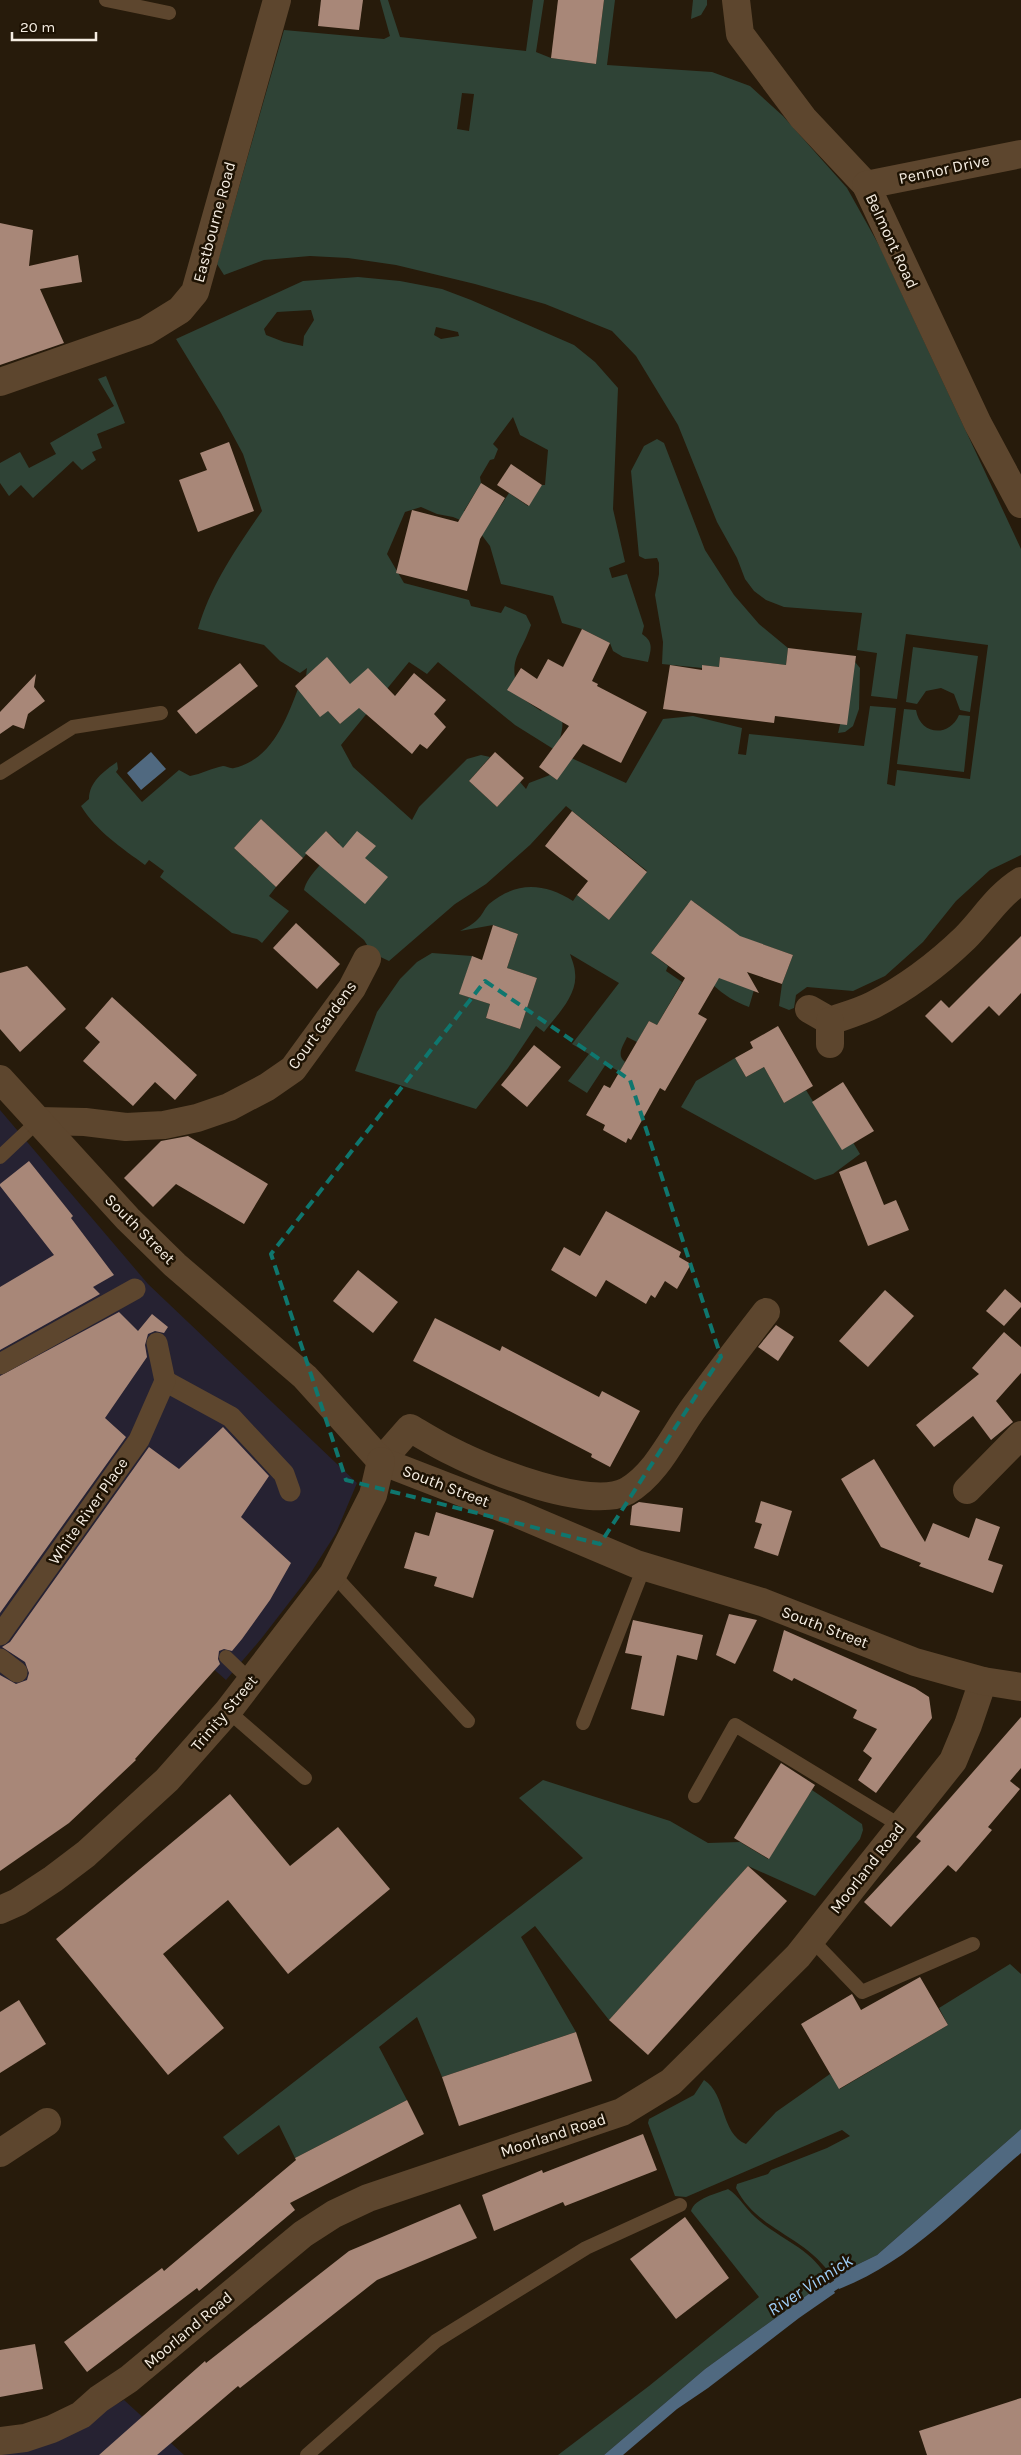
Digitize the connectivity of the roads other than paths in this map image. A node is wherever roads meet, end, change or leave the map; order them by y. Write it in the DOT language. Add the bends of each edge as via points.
graph roads {
  1 [pos="106,0"];
  2 [pos="277,0"];
  3 [pos="736,0"];
  4 [pos="169,13"];
  5 [pos="1021,154"];
  6 [pos="866,185"];
  7 [pos="0,382"];
  8 [pos="1021,504"];
  9 [pos="161,712"];
  10 [pos="0,773"];
  11 [pos="1021,881"];
  12 [pos="366,959"];
  13 [pos="823,1025"];
  14 [pos="0,1079"];
  15 [pos="38,1121"];
  16 [pos="0,1157"];
  17 [pos="135,1289"];
  18 [pos="766,1312"];
  19 [pos="161,1347"];
  20 [pos="0,1364"];
  21 [pos="165,1381"];
  22 [pos="1021,1436"];
  23 [pos="381,1461"];
  24 [pos="290,1490"];
  25 [pos="967,1490"];
  26 [pos="644,1567"];
  27 [pos="333,1574"];
  28 [pos="0,1635"];
  29 [pos="226,1658"];
  30 [pos="0,1659"];
  31 [pos="17,1672"];
  32 [pos="251,1681"];
  33 [pos="983,1681"];
  34 [pos="1021,1687"];
  35 [pos="228,1710"];
  36 [pos="468,1721"];
  37 [pos="582,1723"];
  38 [pos="305,1778"];
  39 [pos="695,1796"];
  40 [pos="901,1826"];
  41 [pos="0,1910"];
  42 [pos="811,1939"];
  43 [pos="973,1944"];
  44 [pos="47,2122"];
  45 [pos="0,2153"];
  46 [pos="680,2205"];
  47 [pos="0,2441"];
  48 [pos="307,2455"];
  1 -- 4 [label="lane"];
  2 -- 7 [label="street, Eastbourne Road" via="195,292 180,310 146,331"];
  3 -- 6 [label="street, Belmont Road" via="740,34 803,118"];
  5 -- 6 [label="street, Pennor Drive"];
  6 -- 8 [label="street, Belmont Road" via="974,415"];
  9 -- 10 [label="lane" via="73,727"];
  11 -- 13 [label="street" via="995,902 966,937 904,987 871,1006"];
  12 -- 15 [label="street, Court Gardens" via="352,988 293,1070 228,1107 164,1125 126,1127"];
  14 -- 15 [label="street, South Street"];
  15 -- 16 [label="lane"];
  15 -- 23 [label="street, South Street" via="128,1220 305,1377"];
  17 -- 20 [label="street"];
  18 -- 23 [label="street" via="647,1476 626,1492 606,1497 581,1496 505,1475 410,1428"];
  19 -- 21 [label="street"];
  21 -- 24 [label="street" via="231,1417 284,1474"];
  21 -- 28 [label="street, White River Place" via="139,1440"];
  22 -- 25 [label="street"];
  23 -- 26 [label="street, South Street"];
  23 -- 27 [label="street, Trinity Street" via="373,1495"];
  26 -- 33 [label="street, South Street" via="762,1602 915,1662"];
  26 -- 37 [label="lane"];
  27 -- 32 [label="street, Trinity Street"];
  27 -- 36 [label="lane"];
  29 -- 32 [label="lane"];
  30 -- 31 [label="street"];
  32 -- 35 [label="street, Trinity Street"];
  33 -- 34 [label="street, South Street"];
  33 -- 40 [label="street, Moorland Road" via="953,1761"];
  35 -- 38 [label="lane"];
  35 -- 41 [label="street, Trinity Street" via="167,1780 86,1854 30,1894"];
  39 -- 40 [label="lane" via="735,1725"];
  40 -- 42 [label="street, Moorland Road"];
  42 -- 43 [label="lane" via="862,1992"];
  42 -- 47 [label="street, Moorland Road" via="671,2082 622,2112 377,2195 334,2214 303,2234 81,2415 43,2432"];
  44 -- 45 [label="street"];
  46 -- 48 [label="lane" via="578,2253 436,2341"];
}
